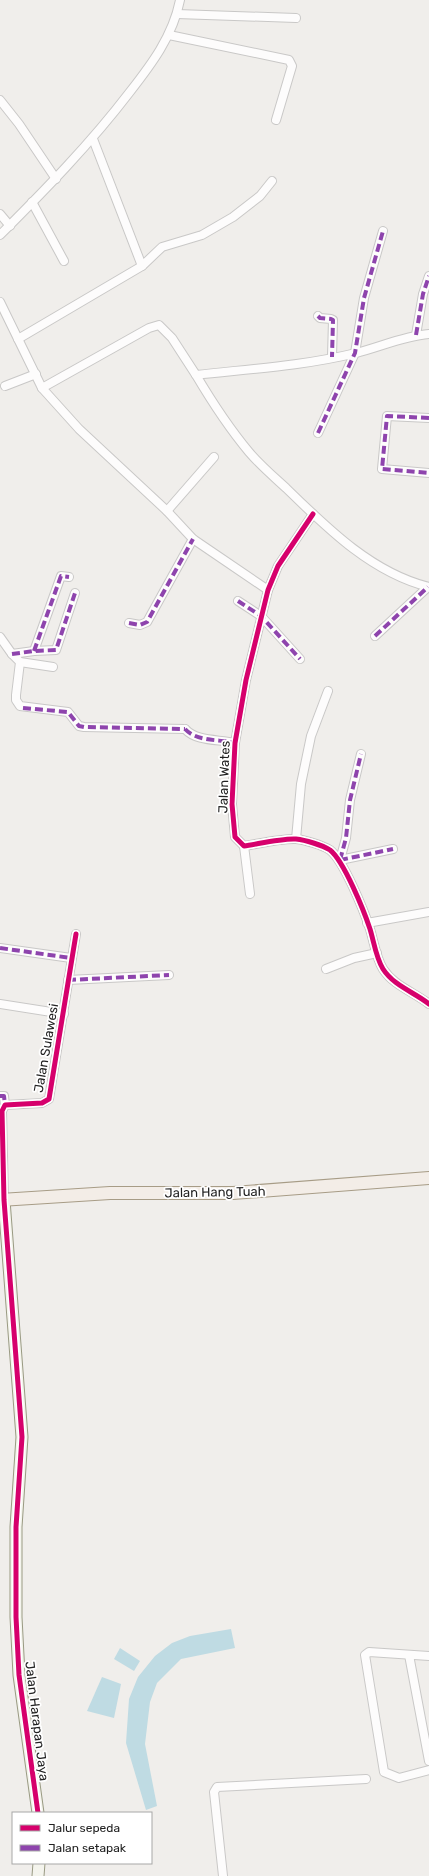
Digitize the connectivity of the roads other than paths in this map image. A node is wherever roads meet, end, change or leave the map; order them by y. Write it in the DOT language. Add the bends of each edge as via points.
graph roads {
  1 [pos="180,0"];
  2 [pos="177,14"];
  3 [pos="296,18"];
  4 [pos="169,35"];
  5 [pos="0,100"];
  6 [pos="276,120"];
  7 [pos="93,139"];
  8 [pos="56,179"];
  9 [pos="272,180"];
  10 [pos="32,202"];
  11 [pos="0,214"];
  12 [pos="10,226"];
  13 [pos="383,231"];
  14 [pos="0,235"];
  15 [pos="64,261"];
  16 [pos="142,266"];
  17 [pos="429,276"];
  18 [pos="0,302"];
  19 [pos="318,316"];
  20 [pos="429,334"];
  21 [pos="416,335"];
  22 [pos="18,339"];
  23 [pos="355,353"];
  24 [pos="332,357"];
  25 [pos="36,374"];
  26 [pos="196,375"];
  27 [pos="4,386"];
  28 [pos="42,388"];
  29 [pos="429,418"];
  30 [pos="318,433"];
  31 [pos="214,457"];
  32 [pos="429,473"];
  33 [pos="167,511"];
  34 [pos="313,514"];
  35 [pos="194,539"];
  36 [pos="69,576"];
  37 [pos="428,587"];
  38 [pos="268,590"];
  39 [pos="75,593"];
  40 [pos="238,601"];
  41 [pos="261,616"];
  42 [pos="129,623"];
  43 [pos="375,636"];
  44 [pos="0,637"];
  45 [pos="34,650"];
  46 [pos="12,654"];
  47 [pos="300,659"];
  48 [pos="20,662"];
  49 [pos="53,667"];
  50 [pos="328,691"];
  51 [pos="235,743"];
  52 [pos="361,754"];
  53 [pos="296,839"];
  54 [pos="244,846"];
  55 [pos="393,849"];
  56 [pos="340,860"];
  57 [pos="250,894"];
  58 [pos="429,912"];
  59 [pos="367,923"];
  60 [pos="76,934"];
  61 [pos="0,948"];
  62 [pos="377,953"];
  63 [pos="72,958"];
  64 [pos="326,969"];
  65 [pos="169,975"];
  66 [pos="68,980"];
  67 [pos="0,1004"];
  68 [pos="429,1004"];
  69 [pos="64,1014"];
  70 [pos="0,1096"];
  71 [pos="5,1105"];
  72 [pos="429,1178"];
  73 [pos="2,1200"];
  74 [pos="409,1655"];
  75 [pos="429,1656"];
  76 [pos="429,1761"];
  77 [pos="429,1770"];
  78 [pos="366,1779"];
  79 [pos="38,1812"];
  80 [pos="39,1864"];
  81 [pos="38,1876"];
  82 [pos="223,1876"];
  1 -- 2 [label="street"];
  2 -- 3 [label="street"];
  2 -- 4 [label="street"];
  4 -- 6 [label="street" via="289,60 292,66"];
  4 -- 7 [label="street" via="150,66"];
  5 -- 8 [label="street"];
  7 -- 8 [label="street"];
  7 -- 16 [label="street"];
  8 -- 10 [label="street"];
  9 -- 16 [label="street" via="260,196 233,217 202,235 162,247"];
  10 -- 12 [label="street"];
  10 -- 15 [label="street"];
  11 -- 12 [label="street"];
  12 -- 14 [label="street"];
  13 -- 23 [label="street" via="364,298"];
  16 -- 22 [label="street"];
  17 -- 21 [label="street"];
  18 -- 22 [label="street"];
  19 -- 24 [label="street" via="333,320"];
  20 -- 21 [label="street"];
  21 -- 23 [label="street"];
  22 -- 25 [label="street"];
  23 -- 24 [label="street"];
  23 -- 30 [label="street"];
  24 -- 26 [label="street" via="290,365"];
  25 -- 27 [label="street"];
  25 -- 28 [label="street"];
  26 -- 28 [label="street" via="172,338 159,325 149,328"];
  26 -- 34 [label="street" via="221,416 250,454"];
  28 -- 33 [label="street" via="79,429"];
  29 -- 32 [label="street" via="387,416 382,469"];
  31 -- 33 [label="street"];
  33 -- 35 [label="street"];
  34 -- 37 [label="street" via="354,550 389,572"];
  34 -- 38 [label="street, Jalan Wates" via="278,566"];
  35 -- 38 [label="street"];
  35 -- 42 [label="street" via="146,622 140,625"];
  36 -- 45 [label="street" via="60,576"];
  37 -- 43 [label="street"];
  38 -- 41 [label="street, Jalan Wates"];
  39 -- 45 [label="street" via="56,650"];
  40 -- 41 [label="street"];
  41 -- 47 [label="street"];
  41 -- 51 [label="street, Jalan Wates"];
  44 -- 46 [label="street"];
  45 -- 46 [label="street"];
  46 -- 48 [label="street"];
  48 -- 49 [label="street"];
  48 -- 51 [label="street" via="16,700 23,708 68,712 79,726 84,727 186,725 190,734 198,738"];
  50 -- 53 [label="street" via="311,736 301,784"];
  51 -- 54 [label="street, Jalan Wates" via="232,804 235,837"];
  52 -- 56 [label="street"];
  53 -- 54 [label="street"];
  53 -- 56 [label="street" via="324,847"];
  54 -- 57 [label="street"];
  55 -- 56 [label="street"];
  56 -- 59 [label="street"];
  58 -- 59 [label="street"];
  59 -- 62 [label="street"];
  60 -- 63 [label="street, Jalan Sulawesi"];
  61 -- 63 [label="street"];
  62 -- 64 [label="street" via="354,958"];
  62 -- 68 [label="street" via="388,975 401,987"];
  63 -- 66 [label="street, Jalan Sulawesi"];
  65 -- 66 [label="street"];
  66 -- 69 [label="street, Jalan Sulawesi"];
  67 -- 69 [label="street"];
  69 -- 71 [label="street, Jalan Sulawesi" via="49,1099 42,1103"];
  70 -- 71 [label="street" via="4,1096"];
  71 -- 73 [label="street" via="2,1111"];
  72 -- 73 [label="main road, Jalan Hang Tuah" via="233,1193 110,1193"];
  73 -- 79 [label="street, Jalan Harapan Jaya" via="22,1437 16,1527 17,1646"];
  74 -- 75 [label="street"];
  74 -- 76 [label="street"];
  74 -- 77 [label="street" via="368,1652 365,1655 384,1772 399,1778"];
  78 -- 82 [label="street" via="217,1787 214,1792"];
  80 -- 81 [label="street"];
}
